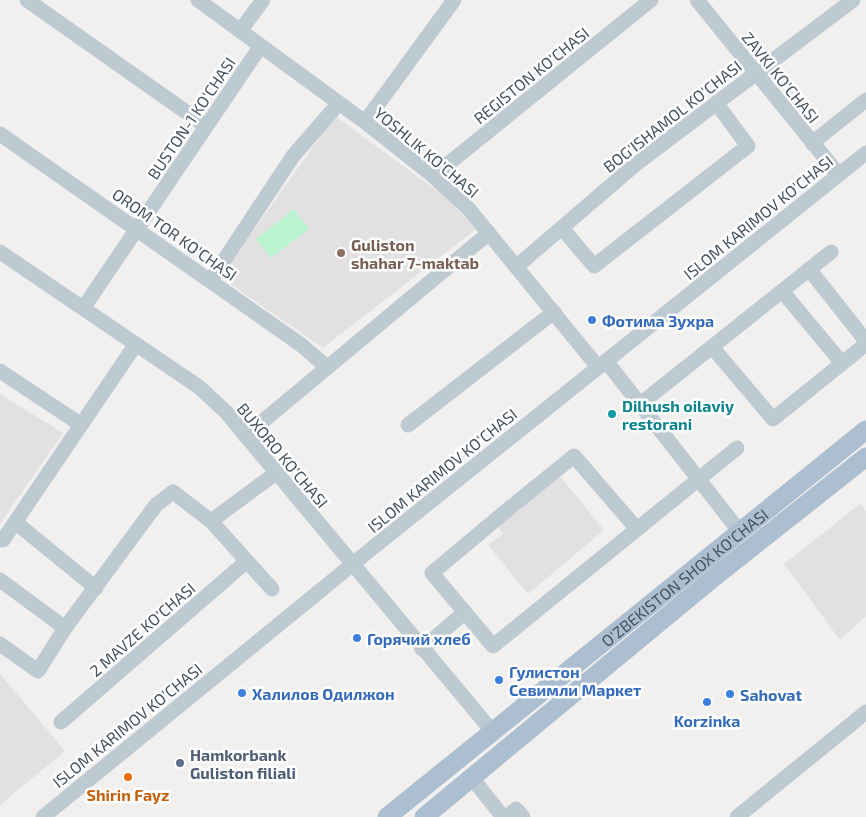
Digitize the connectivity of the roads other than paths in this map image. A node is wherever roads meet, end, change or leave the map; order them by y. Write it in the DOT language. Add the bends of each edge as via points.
graph roads {
  1 [pos="28,0"];
  2 [pos="198,0"];
  3 [pos="263,0"];
  4 [pos="454,0"];
  5 [pos="651,0"];
  6 [pos="697,0"];
  7 [pos="853,0"];
  8 [pos="240,31"];
  9 [pos="260,47"];
  10 [pos="756,73"];
  11 [pos="866,100"];
  12 [pos="339,103"];
  13 [pos="716,103"];
  14 [pos="365,122"];
  15 [pos="206,126"];
  16 [pos="0,134"];
  17 [pos="812,143"];
  18 [pos="866,154"];
  19 [pos="839,175"];
  20 [pos="433,176"];
  21 [pos="562,228"];
  22 [pos="138,229"];
  23 [pos="489,233"];
  24 [pos="0,252"];
  25 [pos="831,252"];
  26 [pos="516,266"];
  27 [pos="809,269"];
  28 [pos="211,280"];
  29 [pos="782,291"];
  30 [pos="84,307"];
  31 [pos="554,312"];
  32 [pos="866,342"];
  33 [pos="136,344"];
  34 [pos="712,347"];
  35 [pos="602,364"];
  36 [pos="842,364"];
  37 [pos="327,366"];
  38 [pos="0,371"];
  39 [pos="640,405"];
  40 [pos="80,424"];
  41 [pos="408,425"];
  42 [pos="866,430"];
  43 [pos="245,436"];
  44 [pos="737,448"];
  45 [pos="866,457"];
  46 [pos="276,473"];
  47 [pos="698,479"];
  48 [pos="211,521"];
  49 [pos="15,522"];
  50 [pos="637,530"];
  51 [pos="740,532"];
  52 [pos="1,541"];
  53 [pos="247,562"];
  54 [pos="352,565"];
  55 [pos="0,580"];
  56 [pos="96,588"];
  57 [pos="272,589"];
  58 [pos="465,612"];
  59 [pos="65,628"];
  60 [pos="0,644"];
  61 [pos="422,648"];
  62 [pos="866,712"];
  63 [pos="61,722"];
  64 [pos="492,731"];
  65 [pos="472,778"];
  66 [pos="43,817"];
  67 [pos="387,817"];
  68 [pos="424,817"];
  69 [pos="505,817"];
  70 [pos="523,817"];
  71 [pos="737,817"];
  1 -- 15 [label="street"];
  2 -- 8 [label="street, YOSHLIK KO'CHASI"];
  3 -- 8 [label="street"];
  4 -- 14 [label="street"];
  5 -- 20 [label="street, REGISTON KO'CHASI"];
  6 -- 10 [label="street, ZAVKI KO'CHASI"];
  7 -- 10 [label="street, BOG'ISHAMOL KO'CHASI"];
  8 -- 9 [label="street, YOSHLIK KO'CHASI"];
  9 -- 12 [label="street, YOSHLIK KO'CHASI"];
  9 -- 15 [label="street, BUSTON-1 KO'CHASI"];
  10 -- 13 [label="street, BOG'ISHAMOL KO'CHASI"];
  10 -- 17 [label="street, ZAVKI KO'CHASI"];
  11 -- 17 [label="street"];
  12 -- 14 [label="street, YOSHLIK KO'CHASI"];
  12 -- 28 [label="street" via="293,156"];
  13 -- 21 [label="street, BOG'ISHAMOL KO'CHASI" via="636,164"];
  13 -- 21 [label="street" via="748,146 594,266"];
  14 -- 20 [label="street, YOSHLIK KO'CHASI"];
  15 -- 22 [label="street, BUSTON-1 KO'CHASI"];
  16 -- 22 [label="street, OROM TOR KO'CHASI"];
  17 -- 19 [label="street, ZAVKI KO'CHASI"];
  18 -- 19 [label="street, ISLOM KARIMOV KO'CHASI"];
  19 -- 35 [label="street, ISLOM KARIMOV KO'CHASI"];
  20 -- 23 [label="street, YOSHLIK KO'CHASI" via="468,208"];
  21 -- 26 [label="street, BOG'ISHAMOL KO'CHASI"];
  22 -- 28 [label="street, OROM TOR KO'CHASI"];
  22 -- 30 [label="street, BUSTON-1 KO'CHASI"];
  23 -- 26 [label="street, YOSHLIK KO'CHASI"];
  23 -- 37 [label="street"];
  24 -- 30 [label="street, BUXORO KO'CHASI"];
  25 -- 27 [label="street"];
  26 -- 31 [label="street, YOSHLIK KO'CHASI"];
  27 -- 29 [label="street"];
  27 -- 32 [label="street"];
  28 -- 37 [label="street, OROM TOR KO'CHASI"];
  29 -- 34 [label="street"];
  29 -- 36 [label="street"];
  30 -- 33 [label="street, BUXORO KO'CHASI"];
  31 -- 35 [label="street, YOSHLIK KO'CHASI"];
  31 -- 41 [label="street"];
  32 -- 36 [label="street"];
  33 -- 40 [label="street"];
  33 -- 43 [label="street, BUXORO KO'CHASI" via="199,387 226,412"];
  34 -- 36 [label="street" via="773,419"];
  34 -- 39 [label="street"];
  35 -- 39 [label="street, YOSHLIK KO'CHASI"];
  35 -- 54 [label="street, ISLOM KARIMOV KO'CHASI"];
  37 -- 43 [label="street"];
  38 -- 40 [label="street"];
  39 -- 47 [label="street, YOSHLIK KO'CHASI"];
  40 -- 49 [label="street"];
  42 -- 51 [label="main road, O'ZBEKISTON SHOX KO'CHASI"];
  43 -- 46 [label="street, BUXORO KO'CHASI"];
  44 -- 47 [label="street"];
  45 -- 65 [label="main road, O'ZBEKISTON SHOX KO'CHASI" via="713,578"];
  46 -- 48 [label="street"];
  46 -- 54 [label="street, BUXORO KO'CHASI"];
  47 -- 50 [label="street"];
  47 -- 51 [label="street, YOSHLIK KO'CHASI"];
  48 -- 53 [label="street"];
  48 -- 56 [label="street" via="173,492 156,505"];
  49 -- 52 [label="street"];
  49 -- 56 [label="street"];
  50 -- 58 [label="street" via="493,646"];
  50 -- 58 [label="street" via="574,456 432,573"];
  51 -- 64 [label="main road, O'ZBEKISTON SHOX KO'CHASI"];
  53 -- 57 [label="street"];
  53 -- 63 [label="street, 2 MAVZE KO'CHASI"];
  54 -- 61 [label="street, BUXORO KO'CHASI"];
  54 -- 66 [label="street, ISLOM KARIMOV KO'CHASI"];
  55 -- 59 [label="street"];
  56 -- 59 [label="street"];
  58 -- 61 [label="street"];
  59 -- 60 [label="street" via="38,671"];
  61 -- 64 [label="street, BUXORO KO'CHASI"];
  62 -- 71 [label="street"];
  64 -- 67 [label="main road, O'ZBEKISTON SHOX KO'CHASI"];
  65 -- 68 [label="main road, O'ZBEKISTON SHOX KO'CHASI"];
  65 -- 69 [label="street"];
  69 -- 70 [label="street" via="516,809"];
}
